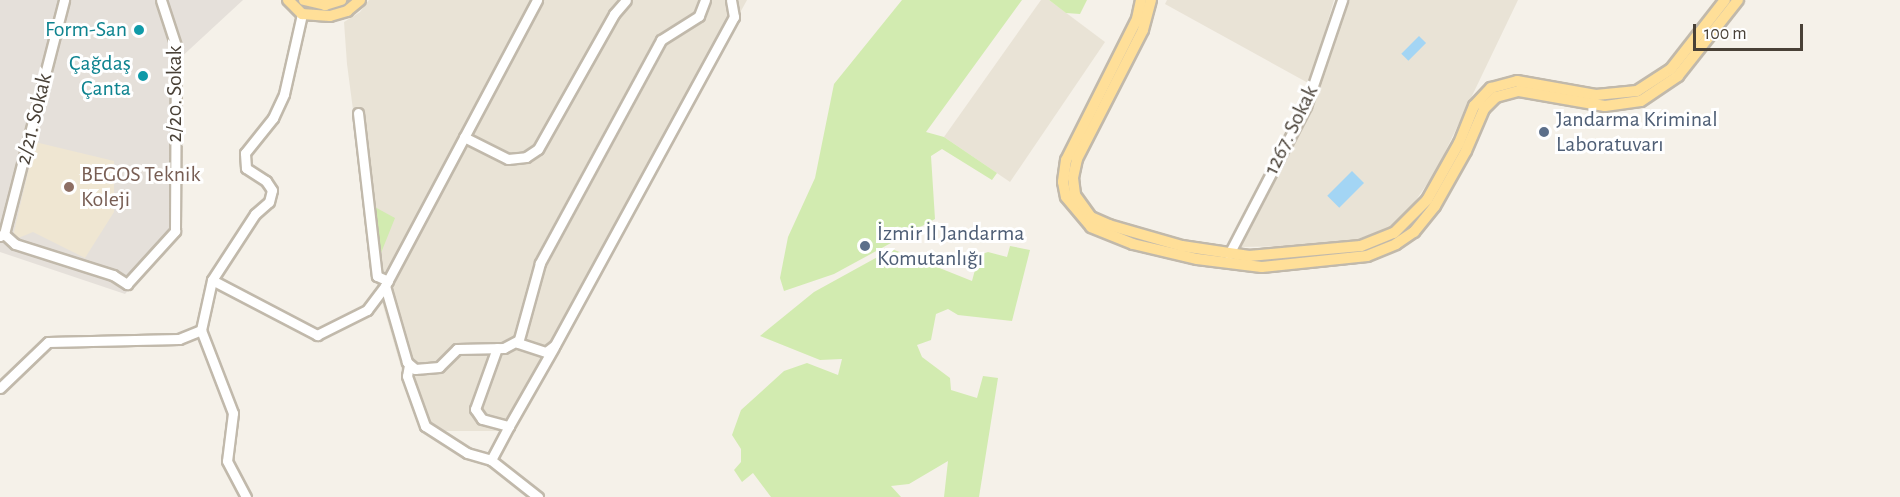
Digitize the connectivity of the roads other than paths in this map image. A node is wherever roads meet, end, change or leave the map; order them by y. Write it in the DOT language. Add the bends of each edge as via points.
graph roads {
  1 [pos="64,0"];
  2 [pos="161,0"];
  3 [pos="288,0"];
  4 [pos="341,0"];
  5 [pos="360,0"];
  6 [pos="537,0"];
  7 [pos="626,0"];
  8 [pos="705,0"];
  9 [pos="731,0"];
  10 [pos="1141,0"];
  11 [pos="1151,0"];
  12 [pos="1159,0"];
  13 [pos="1342,0"];
  14 [pos="1725,0"];
  15 [pos="1738,0"];
  16 [pos="308,2"];
  17 [pos="308,15"];
  18 [pos="1143,30"];
  19 [pos="358,113"];
  20 [pos="464,137"];
  21 [pos="2,235"];
  22 [pos="1228,254"];
  23 [pos="212,280"];
  24 [pos="386,284"];
  25 [pos="201,330"];
  26 [pos="517,341"];
  27 [pos="555,345"];
  28 [pos="497,348"];
  29 [pos="409,365"];
  30 [pos="0,388"];
  31 [pos="508,426"];
  32 [pos="491,460"];
  33 [pos="246,497"];
  34 [pos="538,497"];
  1 -- 21 [label="street, 2/21. Sokak"];
  2 -- 21 [label="street, 2/20. Sokak" via="176,46 175,231 127,284 113,275 15,244"];
  3 -- 17 [label="main road"];
  4 -- 16 [label="main road" via="331,4"];
  5 -- 17 [label="main road" via="339,14"];
  6 -- 20 [label="street"];
  7 -- 20 [label="street" via="614,14 538,149 526,157 508,159"];
  8 -- 26 [label="street" via="702,13 658,46 540,263"];
  9 -- 27 [label="street" via="734,17"];
  10 -- 15 [label="main road" via="1137,19 1066,160 1066,197 1091,227 1133,244 1190,258 1262,267 1367,256 1396,244 1414,232 1435,206 1466,152 1484,109 1496,97 1519,91 1605,106 1641,101 1678,76"];
  11 -- 18 [label="main road"];
  12 -- 18 [label="main road"];
  13 -- 22 [label="street, 1267. Sokak" via="1306,106"];
  14 -- 22 [label="main road" via="1671,69 1637,91 1596,95 1517,81 1491,88 1474,106 1456,149 1427,200 1394,233 1361,246 1316,252"];
  17 -- 23 [label="street" via="284,94 273,118 245,153 246,168 272,190 269,202 255,214"];
  18 -- 22 [label="main road" via="1077,159 1075,195 1091,217 1109,225 1160,241"];
  19 -- 24 [label="street" via="377,276"];
  20 -- 24 [label="street"];
  23 -- 24 [label="street" via="317,335 367,310"];
  23 -- 25 [label="street"];
  24 -- 29 [label="street"];
  25 -- 30 [label="street" via="179,339 48,342"];
  25 -- 33 [label="street" via="233,412 227,461"];
  26 -- 27 [label="street" via="546,352"];
  26 -- 28 [label="street"];
  27 -- 31 [label="street"];
  28 -- 29 [label="street" via="457,349 439,367 424,370"];
  28 -- 31 [label="street" via="475,409 482,419"];
  29 -- 32 [label="street" via="407,376 424,426 467,453"];
  31 -- 32 [label="street"];
  32 -- 34 [label="street"];
}
